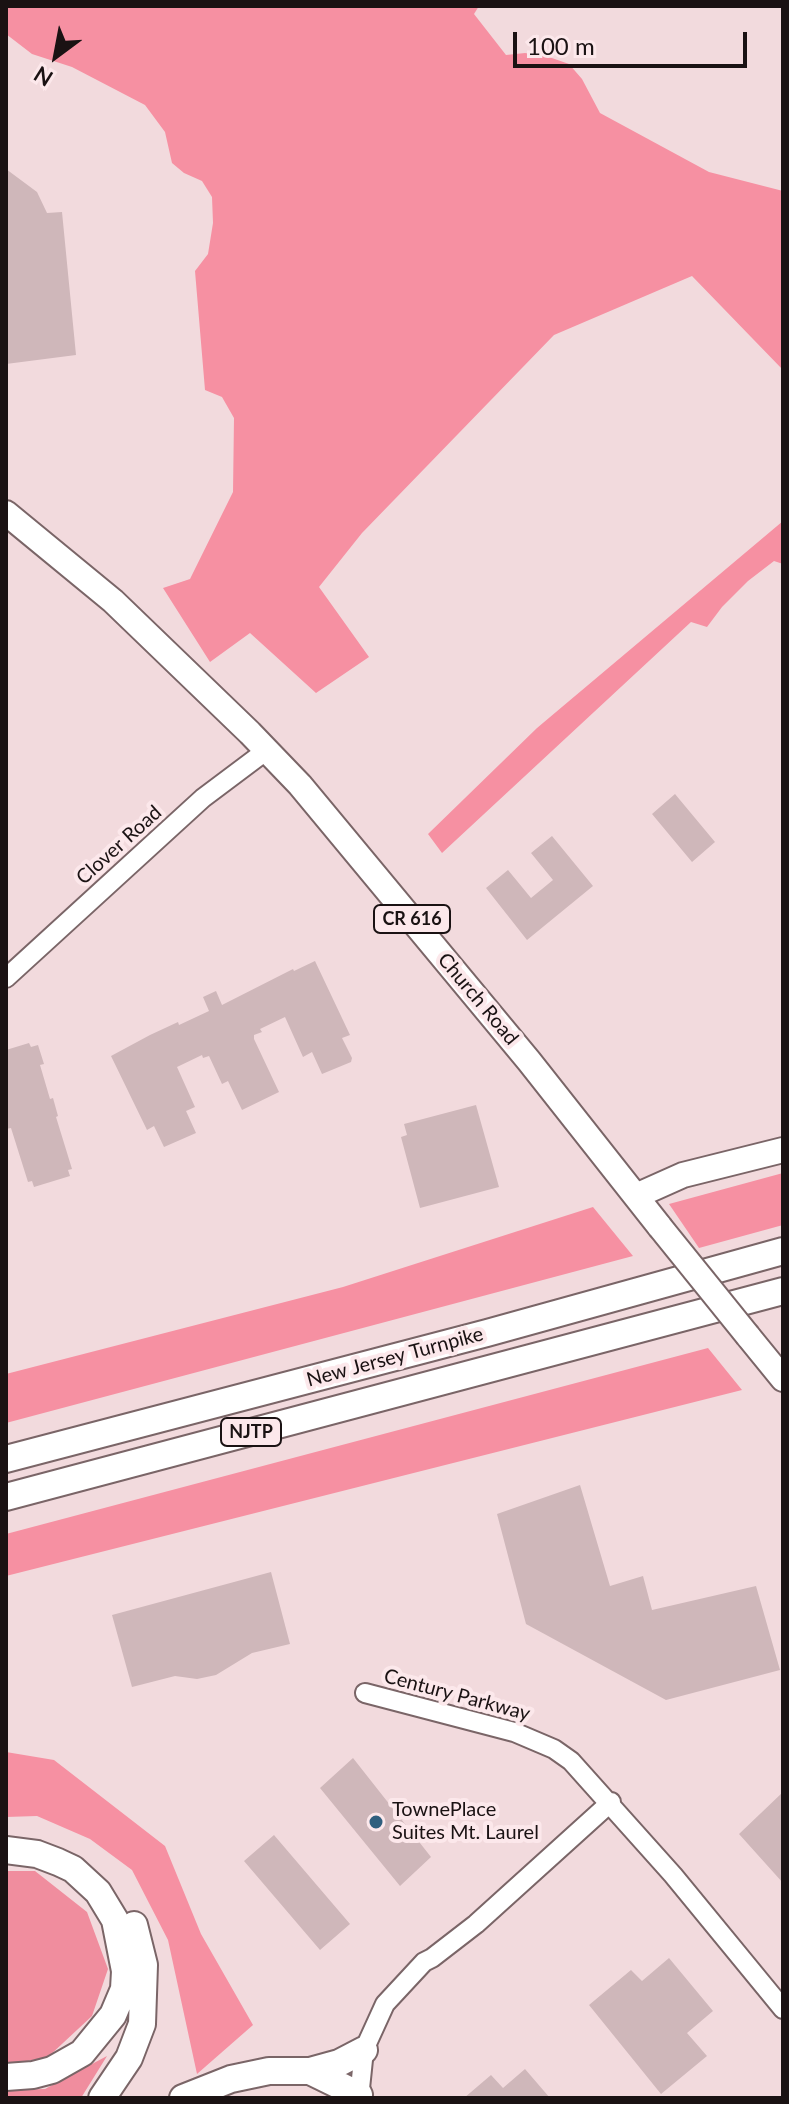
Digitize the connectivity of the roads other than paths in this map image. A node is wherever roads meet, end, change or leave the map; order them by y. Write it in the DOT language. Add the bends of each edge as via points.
graph roads {
  1 [pos="6,513"];
  2 [pos="267,750"];
  3 [pos="6,978"];
  4 [pos="783,1150"];
  5 [pos="636,1196"];
  6 [pos="783,1251"];
  7 [pos="783,1291"];
  8 [pos="783,1379"];
  9 [pos="6,1459"];
  10 [pos="6,1497"];
  11 [pos="365,1693"];
  12 [pos="611,1802"];
  13 [pos="6,1834"];
  14 [pos="6,1850"];
  15 [pos="783,2009"];
  16 [pos="364,2050"];
  17 [pos="310,2071"];
  18 [pos="6,2077"];
  19 [pos="359,2096"];
  20 [pos="102,2098"];
  21 [pos="183,2098"];
  1 -- 2 [label="main road, Church Road / CR 616" via="104,593"];
  2 -- 3 [label="street, Clover Road" via="203,798"];
  2 -- 5 [label="main road, Church Road / CR 616" via="350,842"];
  4 -- 5 [label="main road" via="683,1175"];
  5 -- 8 [label="main road, Church Road / CR 616, bridge"];
  6 -- 9 [label="highway, New Jersey Turnpike / NJTP"];
  7 -- 10 [label="highway, New Jersey Turnpike / NJTP"];
  11 -- 12 [label="street, Century Parkway" via="535,1740 571,1761"];
  12 -- 15 [label="street, Century Parkway"];
  12 -- 16 [label="street" via="476,1924 424,1962 385,2004"];
  13 -- 20 [label="highway" via="72,1849 105,1875 128,1907 144,1965 144,2015 137,2041"];
  14 -- 18 [label="highway" via="58,1862 98,1892 115,1920 125,1971 113,2015 82,2053 52,2070"];
  16 -- 17 [label="highway"];
  16 -- 19 [label="street"];
  17 -- 19 [label="highway"];
  17 -- 21 [label="highway" via="251,2074"];
}
